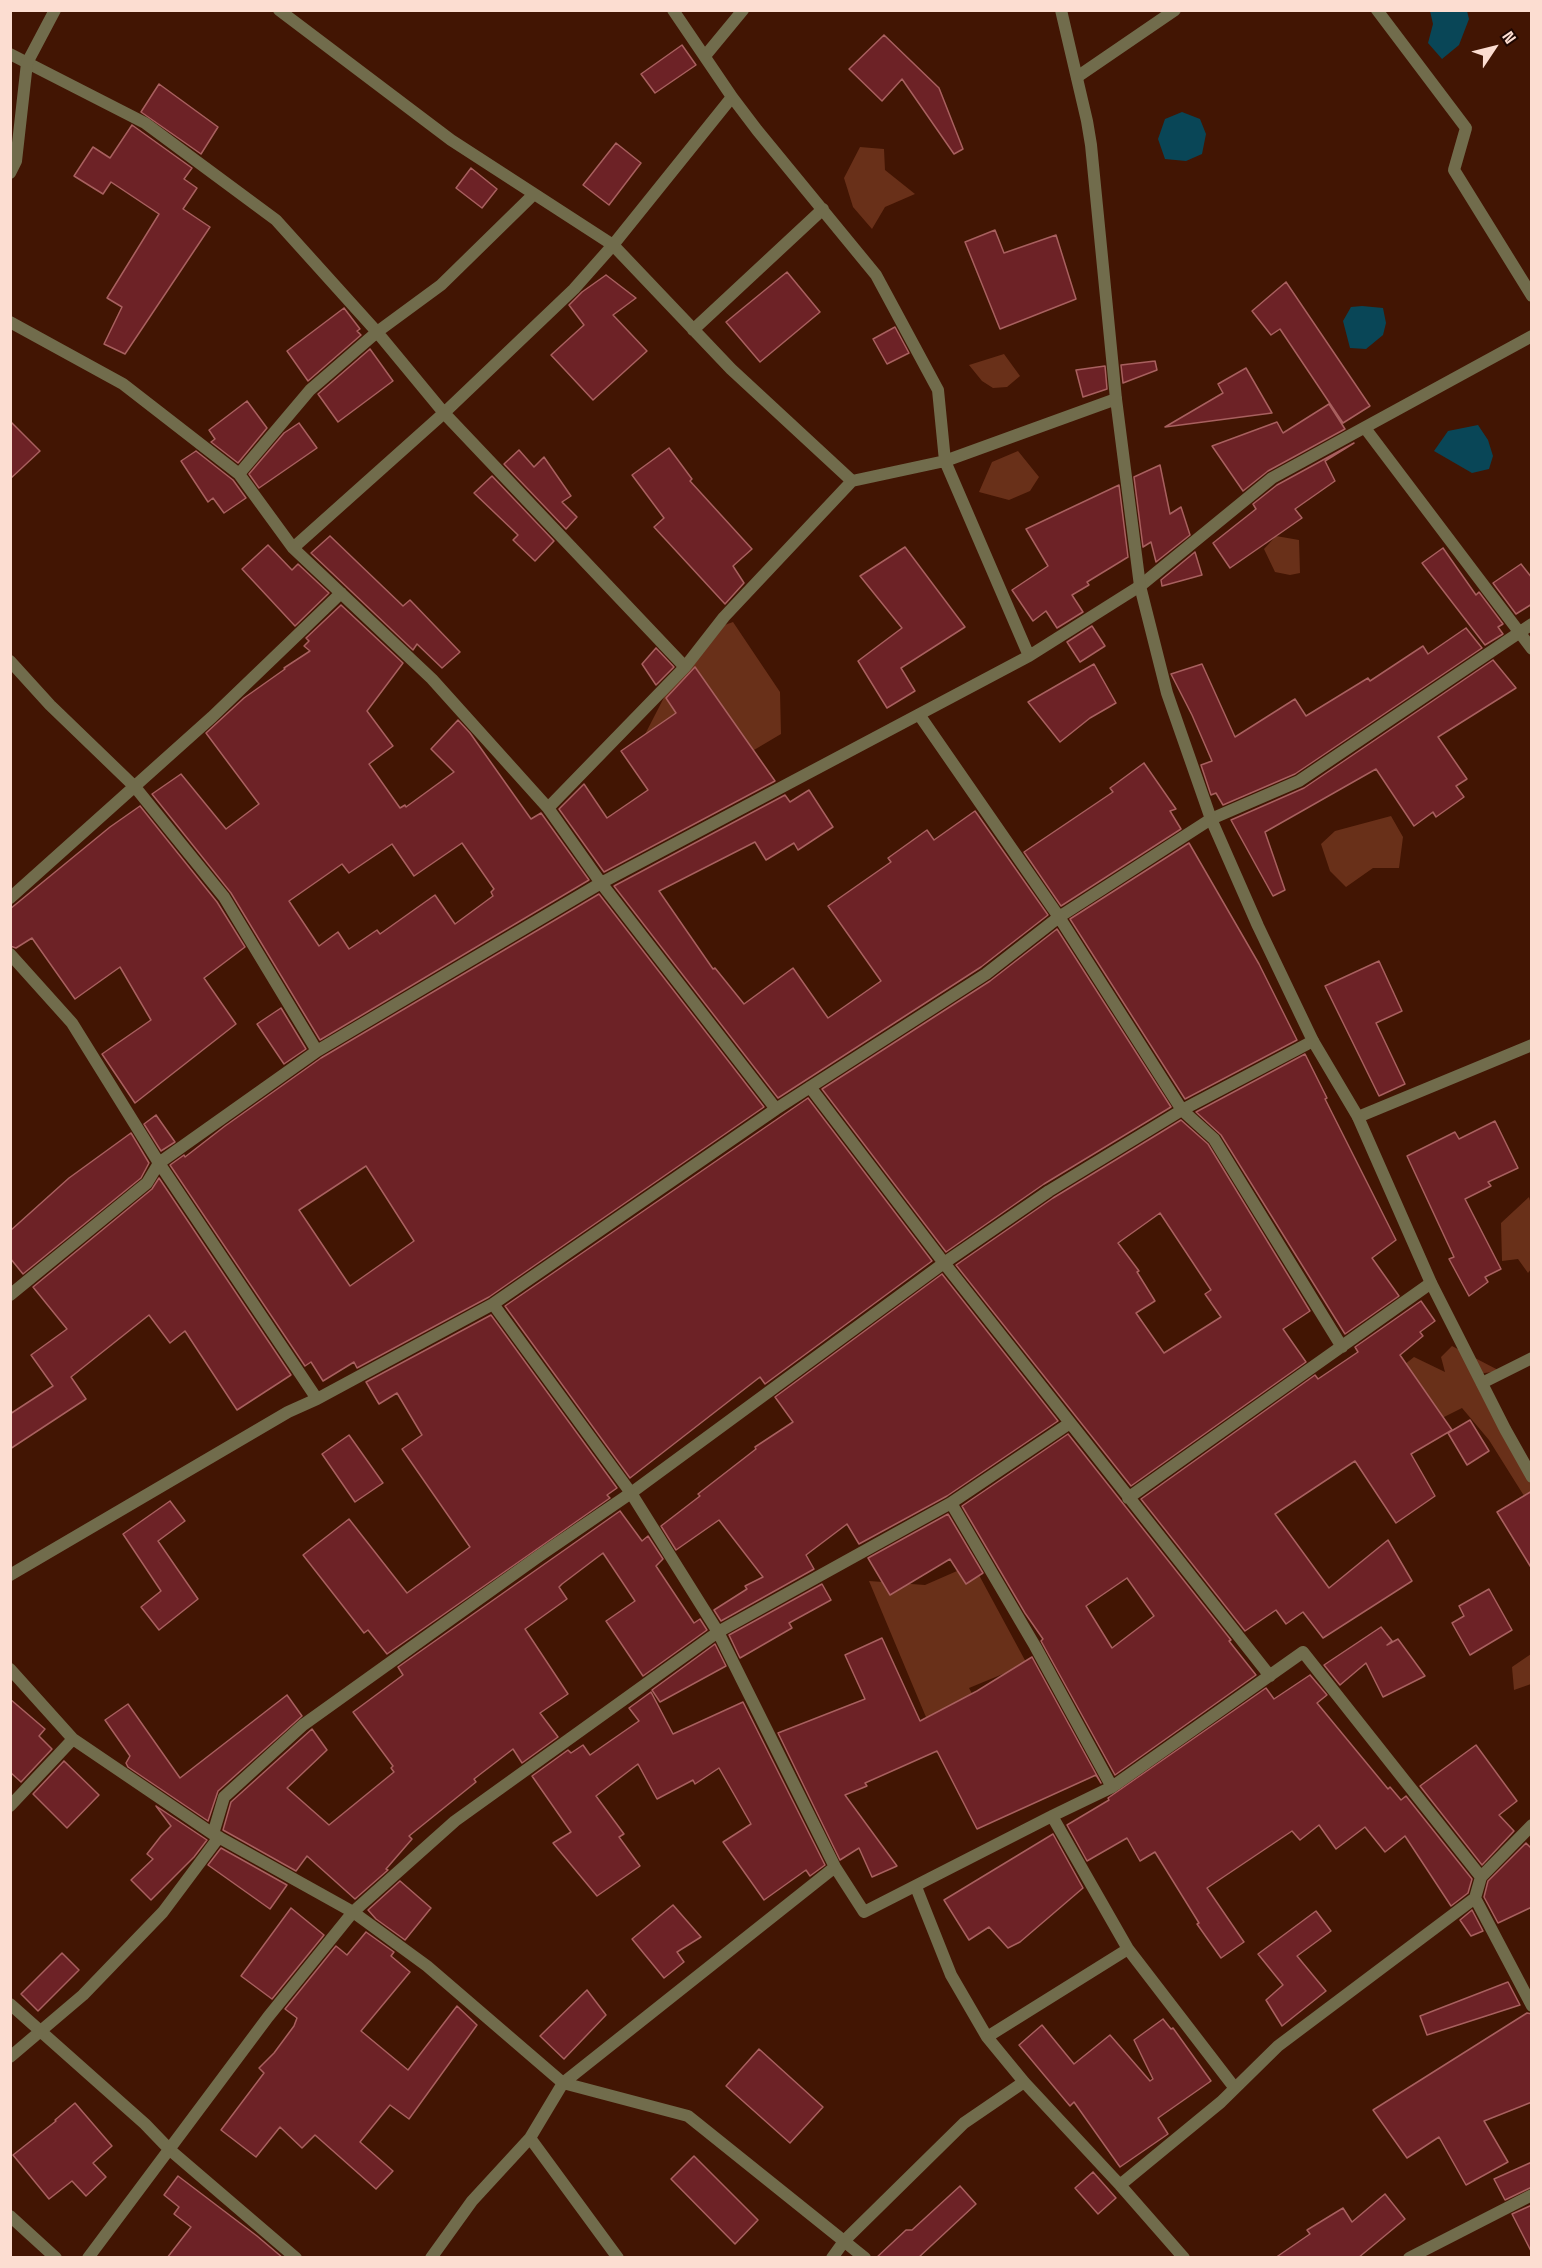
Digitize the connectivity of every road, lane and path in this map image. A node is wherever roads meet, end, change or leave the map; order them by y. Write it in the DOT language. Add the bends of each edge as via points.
graph roads {
  1 [pos="55,10"];
  2 [pos="279,10"];
  3 [pos="673,10"];
  4 [pos="743,10"];
  5 [pos="1061,10"];
  6 [pos="1175,10"];
  7 [pos="1377,10"];
  8 [pos="10,54"];
  9 [pos="705,56"];
  10 [pos="27,63"];
  11 [pos="1077,77"];
  12 [pos="732,98"];
  13 [pos="10,173"];
  14 [pos="534,194"];
  15 [pos="823,209"];
  16 [pos="613,245"];
  17 [pos="1532,296"];
  18 [pos="10,322"];
  19 [pos="693,330"];
  20 [pos="377,332"];
  21 [pos="1532,336"];
  22 [pos="1116,399"];
  23 [pos="444,413"];
  24 [pos="1365,428"];
  25 [pos="945,461"];
  26 [pos="239,474"];
  27 [pos="852,481"];
  28 [pos="292,548"];
  29 [pos="1140,586"];
  30 [pos="340,593"];
  31 [pos="1532,624"];
  32 [pos="1520,632"];
  33 [pos="1532,649"];
  34 [pos="1029,656"];
  35 [pos="10,661"];
  36 [pos="686,667"];
  37 [pos="920,716"];
  38 [pos="135,787"];
  39 [pos="548,808"];
  40 [pos="1211,819"];
  41 [pos="601,883"];
  42 [pos="10,898"];
  43 [pos="1059,917"];
  44 [pos="10,954"];
  45 [pos="1313,1041"];
  46 [pos="1532,1045"];
  47 [pos="317,1051"];
  48 [pos="810,1087"];
  49 [pos="776,1109"];
  50 [pos="1182,1110"];
  51 [pos="1359,1117"];
  52 [pos="159,1163"];
  53 [pos="944,1263"];
  54 [pos="1431,1283"];
  55 [pos="10,1295"];
  56 [pos="493,1304"];
  57 [pos="1342,1347"];
  58 [pos="1532,1358"];
  59 [pos="1482,1383"];
  60 [pos="317,1399"];
  61 [pos="1070,1423"];
  62 [pos="1532,1477"];
  63 [pos="631,1493"];
  64 [pos="1128,1498"];
  65 [pos="951,1503"];
  66 [pos="10,1575"];
  67 [pos="718,1632"];
  68 [pos="10,1669"];
  69 [pos="1270,1676"];
  70 [pos="73,1739"];
  71 [pos="1112,1787"];
  72 [pos="10,1806"];
  73 [pos="1052,1816"];
  74 [pos="1532,1825"];
  75 [pos="216,1836"];
  76 [pos="835,1867"];
  77 [pos="1481,1877"];
  78 [pos="916,1887"];
  79 [pos="1474,1898"];
  80 [pos="353,1912"];
  81 [pos="1128,1949"];
  82 [pos="10,2004"];
  83 [pos="1532,2006"];
  84 [pos="40,2030"];
  85 [pos="987,2037"];
  86 [pos="10,2057"];
  87 [pos="1024,2082"];
  88 [pos="563,2083"];
  89 [pos="1234,2087"];
  90 [pos="530,2138"];
  91 [pos="170,2150"];
  92 [pos="1120,2185"];
  93 [pos="1532,2195"];
  94 [pos="10,2216"];
  95 [pos="845,2240"];
  96 [pos="56,2258"];
  97 [pos="88,2258"];
  98 [pos="296,2258"];
  99 [pos="431,2258"];
  100 [pos="618,2258"];
  101 [pos="832,2258"];
  102 [pos="865,2258"];
  103 [pos="1184,2258"];
  104 [pos="1409,2258"];
  1 -- 10 [label="street"];
  2 -- 14 [label="street" via="451,140"];
  3 -- 9 [label="street"];
  4 -- 9 [label="street"];
  5 -- 11 [label="street"];
  6 -- 11 [label="street"];
  7 -- 17 [label="street" via="1466,128 1454,170"];
  8 -- 10 [label="street"];
  9 -- 12 [label="street"];
  10 -- 13 [label="street" via="16,161"];
  10 -- 20 [label="street" via="145,123 276,220"];
  11 -- 22 [label="street" via="1091,145"];
  12 -- 15 [label="street"];
  12 -- 16 [label="street"];
  14 -- 16 [label="street"];
  14 -- 20 [label="street" via="441,285"];
  15 -- 19 [label="street"];
  15 -- 25 [label="street" via="876,275 938,390"];
  16 -- 19 [label="street"];
  16 -- 23 [label="street" via="573,289"];
  18 -- 26 [label="street" via="123,384"];
  19 -- 27 [label="street"];
  20 -- 23 [label="street"];
  20 -- 26 [label="street" via="310,390"];
  21 -- 24 [label="street"];
  22 -- 25 [label="street"];
  22 -- 29 [label="street"];
  23 -- 28 [label="street"];
  23 -- 36 [label="street"];
  24 -- 29 [label="street" via="1272,478"];
  24 -- 32 [label="street"];
  25 -- 27 [label="street"];
  25 -- 34 [label="street"];
  26 -- 28 [label="street"];
  27 -- 36 [label="street" via="724,617"];
  28 -- 30 [label="street"];
  29 -- 34 [label="street"];
  29 -- 40 [label="street" via="1167,693"];
  30 -- 38 [label="street"];
  30 -- 39 [label="street" via="432,679"];
  31 -- 32 [label="street"];
  32 -- 33 [label="street"];
  32 -- 40 [label="street" via="1299,781"];
  34 -- 37 [label="street"];
  35 -- 38 [label="street"];
  36 -- 39 [label="street"];
  37 -- 41 [label="street"];
  37 -- 43 [label="street"];
  38 -- 42 [label="street"];
  38 -- 47 [label="street" via="224,897"];
  39 -- 41 [label="street"];
  40 -- 43 [label="street"];
  40 -- 45 [label="street"];
  41 -- 47 [label="street"];
  41 -- 49 [label="street"];
  43 -- 48 [label="street" via="986,974"];
  43 -- 50 [label="street"];
  44 -- 52 [label="street" via="72,1023"];
  45 -- 50 [label="street"];
  45 -- 51 [label="street"];
  46 -- 51 [label="street"];
  47 -- 52 [label="street"];
  48 -- 49 [label="street"];
  48 -- 53 [label="street"];
  49 -- 56 [label="street"];
  50 -- 53 [label="street" via="1049,1191"];
  50 -- 57 [label="street" via="1214,1139"];
  51 -- 54 [label="street"];
  52 -- 55 [label="street" via="147,1183"];
  52 -- 60 [label="street"];
  53 -- 61 [label="street"];
  53 -- 63 [label="street"];
  54 -- 57 [label="street"];
  54 -- 59 [label="street"];
  56 -- 60 [label="street"];
  56 -- 63 [label="street"];
  57 -- 64 [label="street"];
  58 -- 59 [label="street"];
  59 -- 62 [label="street"];
  60 -- 66 [label="street" via="288,1412"];
  61 -- 64 [label="street"];
  61 -- 65 [label="street"];
  63 -- 67 [label="street"];
  63 -- 75 [label="street" via="303,1725 224,1797"];
  64 -- 69 [label="street"];
  65 -- 67 [label="street"];
  65 -- 71 [label="street"];
  67 -- 76 [label="street"];
  67 -- 80 [label="street" via="455,1821"];
  68 -- 70 [label="street"];
  69 -- 71 [label="street"];
  69 -- 77 [label="street" via="1303,1652"];
  70 -- 72 [label="street"];
  70 -- 75 [label="street"];
  71 -- 73 [label="street"];
  73 -- 78 [label="street"];
  73 -- 81 [label="street"];
  74 -- 77 [label="street"];
  75 -- 80 [label="street"];
  75 -- 84 [label="street" via="164,1912 83,1995"];
  76 -- 78 [label="street" via="864,1912"];
  76 -- 88 [label="street"];
  77 -- 79 [label="street"];
  78 -- 85 [label="street" via="951,1975"];
  79 -- 83 [label="street"];
  79 -- 89 [label="street" via="1278,2046"];
  80 -- 88 [label="street" via="427,1965"];
  80 -- 91 [label="street"];
  81 -- 85 [label="street"];
  81 -- 89 [label="street"];
  82 -- 84 [label="street"];
  84 -- 86 [label="street"];
  84 -- 91 [label="street"];
  85 -- 87 [label="street"];
  87 -- 92 [label="street"];
  87 -- 95 [label="street" via="964,2123"];
  88 -- 90 [label="street"];
  88 -- 95 [label="street" via="688,2116"];
  89 -- 92 [label="street"];
  90 -- 99 [label="street" via="472,2201"];
  90 -- 100 [label="street"];
  91 -- 97 [label="street"];
  91 -- 98 [label="street"];
  92 -- 103 [label="street"];
  93 -- 104 [label="street"];
  94 -- 96 [label="street"];
  95 -- 101 [label="street"];
  95 -- 102 [label="street"];
}
